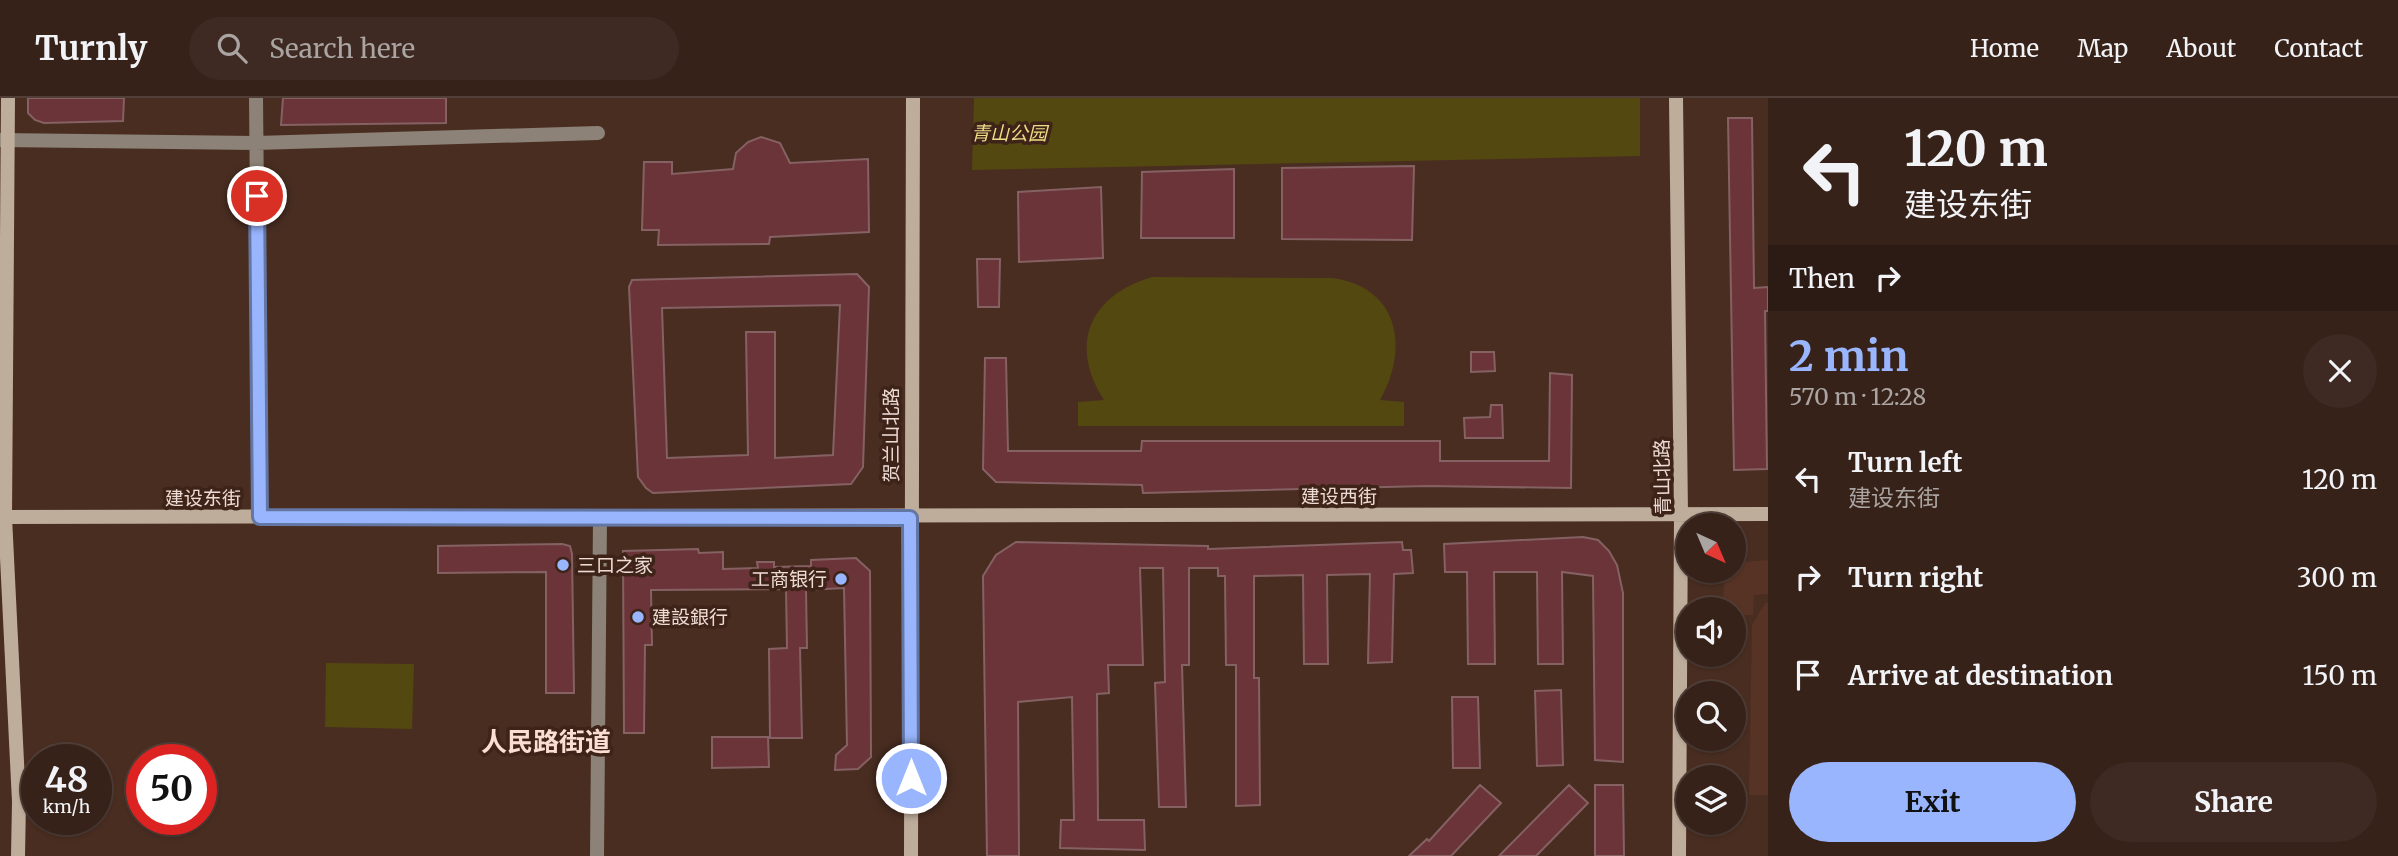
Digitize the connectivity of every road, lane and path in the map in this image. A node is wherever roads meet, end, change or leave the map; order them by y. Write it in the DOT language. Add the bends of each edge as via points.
graph roads {
  1 [pos="8,98"];
  2 [pos="256,98"];
  3 [pos="912,98"];
  4 [pos="1676,98"];
  5 [pos="598,133"];
  6 [pos="4,139"];
  7 [pos="257,143"];
  8 [pos="1681,513"];
  9 [pos="1676,514"];
  10 [pos="1746,514"];
  11 [pos="1768,514"];
  12 [pos="2,517"];
  13 [pos="260,517"];
  14 [pos="600,518"];
  15 [pos="910,518"];
  16 [pos="1681,583"];
  17 [pos="18,856"];
  18 [pos="597,856"];
  19 [pos="911,856"];
  20 [pos="1679,856"];
  1 -- 6 [label="main road"];
  2 -- 7 [label="street"];
  3 -- 15 [label="main road, 贺兰山北路"];
  4 -- 8 [label="main road, 青山北路"];
  5 -- 7 [label="street"];
  6 -- 7 [label="street"];
  6 -- 12 [label="main road"];
  7 -- 13 [label="street"];
  9 -- 15 [label="main road, 建设西街"];
  10 -- 11 [label="main road, 建设西街"];
  12 -- 13 [label="main road, 建设东街"];
  12 -- 17 [label="main road" via="19,802"];
  13 -- 14 [label="main road, 建设东街"];
  14 -- 15 [label="main road, 建设东街"];
  14 -- 18 [label="street"];
  15 -- 19 [label="main road, 贺兰山北路"];
  16 -- 20 [label="main road, 青山北路"];
}
